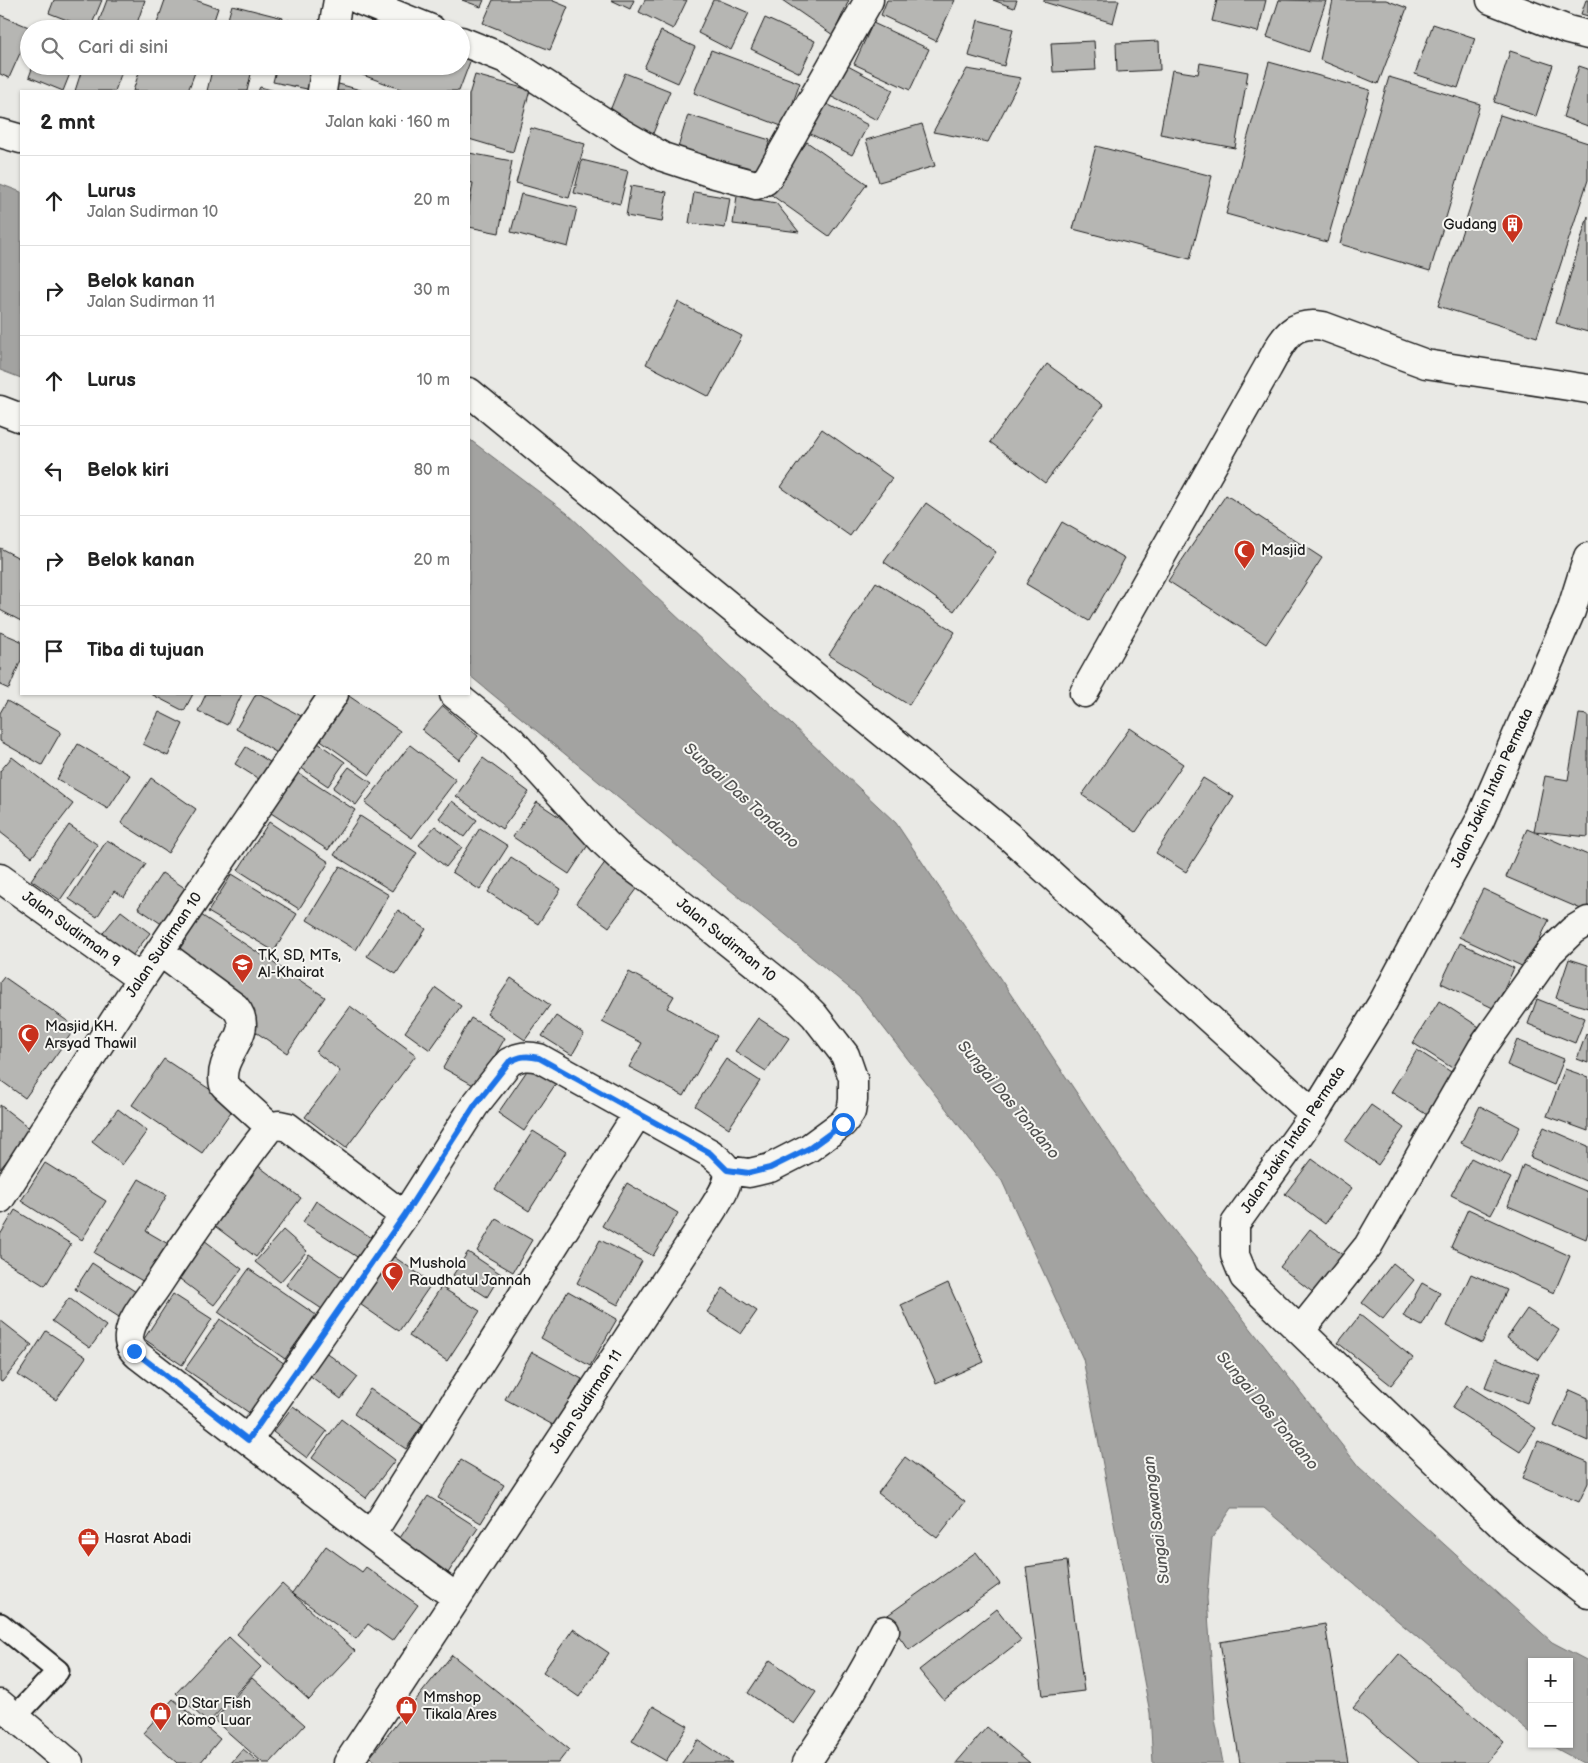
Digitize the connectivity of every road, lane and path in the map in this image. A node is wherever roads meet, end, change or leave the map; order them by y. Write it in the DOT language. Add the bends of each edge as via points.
graph roads {
  1 [pos="338,0"];
  2 [pos="360,0"];
  3 [pos="869,0"];
  4 [pos="1491,0"];
  5 [pos="335,20"];
  6 [pos="409,20"];
  7 [pos="1588,35"];
  8 [pos="470,45"];
  9 [pos="325,75"];
  10 [pos="322,90"];
  11 [pos="0,133"];
  12 [pos="20,139"];
  13 [pos="1588,389"];
  14 [pos="470,393"];
  15 [pos="0,410"];
  16 [pos="20,418"];
  17 [pos="1588,557"];
  18 [pos="1084,693"];
  19 [pos="333,695"];
  20 [pos="455,695"];
  21 [pos="0,878"];
  22 [pos="1588,921"];
  23 [pos="160,952"];
  24 [pos="141,979"];
  25 [pos="638,1113"];
  26 [pos="1314,1114"];
  27 [pos="270,1127"];
  28 [pos="727,1170"];
  29 [pos="0,1199"];
  30 [pos="404,1216"];
  31 [pos="1300,1331"];
  32 [pos="248,1440"];
  33 [pos="371,1535"];
  34 [pos="1588,1594"];
  35 [pos="457,1598"];
  36 [pos="0,1624"];
  37 [pos="885,1630"];
  38 [pos="8,1710"];
  39 [pos="69,1763"];
  40 [pos="348,1763"];
  41 [pos="806,1763"];
  1 -- 5 [label="main road"];
  2 -- 6 [label="main road"];
  3 -- 8 [label="main road" via="769,176 756,185 663,157 506,59"];
  4 -- 7 [label="main road"];
  9 -- 10 [label="main road"];
  11 -- 12 [label="main road"];
  13 -- 18 [label="main road" via="1426,364 1323,326 1310,324 1294,329 1267,369"];
  14 -- 26 [label="main road" via="1011,838"];
  15 -- 16 [label="main road"];
  17 -- 26 [label="main road, Jalan Jakin Intan Permata" via="1571,611 1480,820 1383,1002"];
  19 -- 23 [label="main road, Jalan Sudirman 10"];
  20 -- 28 [label="main road, Jalan Sudirman 10" via="510,740 623,860 793,994 814,1015 845,1056 853,1078 853,1100 851,1112 843,1124 810,1148 770,1168 749,1173"];
  21 -- 24 [label="main road, Jalan Sudirman 9"];
  22 -- 31 [label="main road" via="1550,952 1482,1048 1368,1246"];
  23 -- 24 [label="main road, Jalan Sudirman 10"];
  23 -- 27 [label="main road" via="235,1006 240,1013 243,1020 241,1032 221,1075 224,1085"];
  24 -- 29 [label="main road, Jalan Sudirman 10"];
  25 -- 28 [label="main road" via="710,1153"];
  25 -- 30 [label="main road" via="539,1058 528,1055 516,1058 509,1062 475,1105"];
  25 -- 33 [label="main road"];
  26 -- 31 [label="main road, Jalan Jakin Intan Permata" via="1235,1224 1235,1255 1244,1277"];
  27 -- 30 [label="main road" via="288,1127"];
  27 -- 32 [label="main road" via="181,1249 135,1320 129,1336 129,1342 139,1356"];
  28 -- 35 [label="main road, Jalan Sudirman 11" via="727,1183 709,1215"];
  30 -- 32 [label="main road"];
  31 -- 34 [label="main road, Jalan Jakin Intan Permata" via="1515,1538"];
  32 -- 33 [label="main road"];
  33 -- 35 [label="main road"];
  35 -- 40 [label="main road, Jalan Sudirman 11"];
  36 -- 38 [label="lane" via="58,1671"];
  37 -- 41 [label="main road" via="864,1672"];
  38 -- 39 [label="main road"];
}
